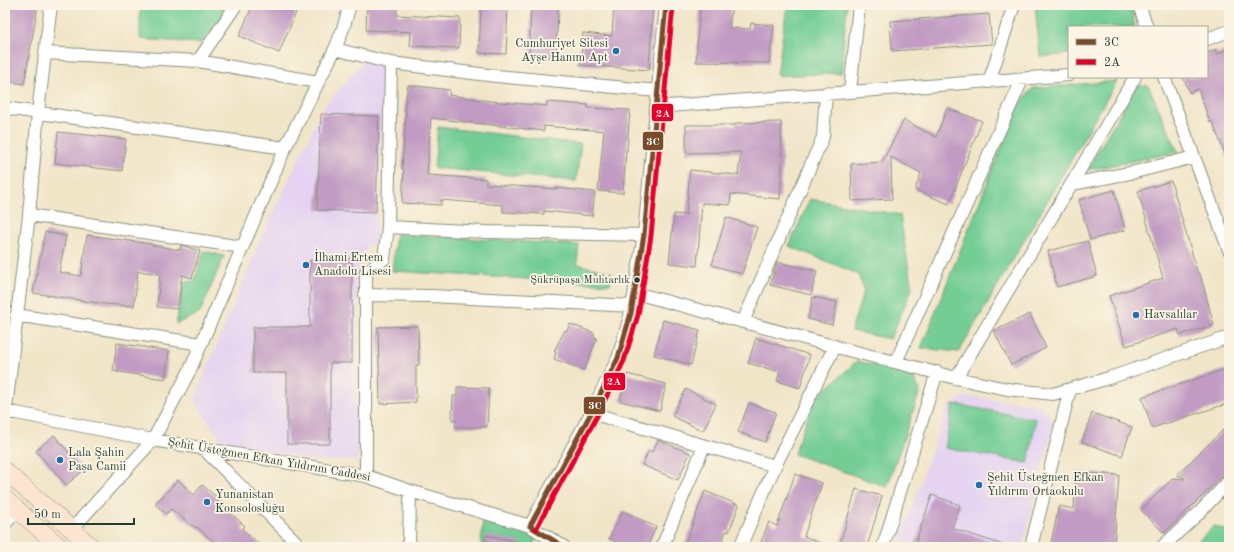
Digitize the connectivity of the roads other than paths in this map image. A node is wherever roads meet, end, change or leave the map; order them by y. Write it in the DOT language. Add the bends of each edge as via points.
graph roads {
  1 [pos="51,5"];
  2 [pos="236,5"];
  3 [pos="350,5"];
  4 [pos="666,5"];
  5 [pos="859,5"];
  6 [pos="1014,5"];
  7 [pos="1139,5"];
  8 [pos="1147,26"];
  9 [pos="1229,31"];
  10 [pos="1208,39"];
  11 [pos="336,49"];
  12 [pos="44,53"];
  13 [pos="198,61"];
  14 [pos="391,63"];
  15 [pos="1068,75"];
  16 [pos="1134,78"];
  17 [pos="1164,78"];
  18 [pos="1022,80"];
  19 [pos="318,82"];
  20 [pos="989,82"];
  21 [pos="658,91"];
  22 [pos="850,92"];
  23 [pos="826,93"];
  24 [pos="656,106"];
  25 [pos="5,108"];
  26 [pos="38,112"];
  27 [pos="285,148"];
  28 [pos="1194,157"];
  29 [pos="1072,184"];
  30 [pos="29,215"];
  31 [pos="388,227"];
  32 [pos="644,235"];
  33 [pos="242,247"];
  34 [pos="1229,250"];
  35 [pos="635,293"];
  36 [pos="365,296"];
  37 [pos="633,306"];
  38 [pos="16,315"];
  39 [pos="743,322"];
  40 [pos="1229,337"];
  41 [pos="201,344"];
  42 [pos="835,346"];
  43 [pos="896,362"];
  44 [pos="937,372"];
  45 [pos="956,378"];
  46 [pos="1070,389"];
  47 [pos="591,413"];
  48 [pos="5,414"];
  49 [pos="153,440"];
  50 [pos="704,446"];
  51 [pos="203,448"];
  52 [pos="775,466"];
  53 [pos="5,471"];
  54 [pos="366,476"];
  55 [pos="1229,481"];
  56 [pos="410,490"];
  57 [pos="11,504"];
  58 [pos="5,524"];
  59 [pos="530,526"];
  60 [pos="72,529"];
  61 [pos="60,547"];
  62 [pos="92,547"];
  63 [pos="301,547"];
  64 [pos="409,547"];
  65 [pos="564,547"];
  66 [pos="662,547"];
  67 [pos="740,547"];
  68 [pos="883,547"];
  69 [pos="1031,547"];
  70 [pos="1162,547"];
  1 -- 12 [label="street"];
  2 -- 13 [label="street"];
  3 -- 11 [label="street"];
  4 -- 21 [label="street"];
  5 -- 22 [label="street"];
  6 -- 20 [label="street"];
  7 -- 8 [label="street"];
  9 -- 10 [label="street"];
  11 -- 14 [label="street"];
  11 -- 19 [label="street"];
  12 -- 13 [label="street"];
  12 -- 26 [label="street"];
  13 -- 19 [label="street"];
  14 -- 21 [label="street"];
  14 -- 31 [label="street"];
  15 -- 18 [label="street"];
  16 -- 29 [label="street"];
  17 -- 28 [label="street"];
  18 -- 20 [label="street"];
  18 -- 43 [label="street"];
  19 -- 27 [label="street"];
  20 -- 22 [label="street"];
  21 -- 24 [label="street"];
  22 -- 23 [label="street"];
  23 -- 24 [label="street"];
  23 -- 39 [label="street" via="823,137"];
  24 -- 32 [label="street"];
  25 -- 26 [label="street"];
  26 -- 27 [label="street"];
  26 -- 30 [label="street"];
  27 -- 33 [label="street"];
  28 -- 29 [label="street"];
  28 -- 34 [label="street"];
  29 -- 45 [label="street"];
  30 -- 33 [label="street"];
  30 -- 38 [label="street"];
  31 -- 32 [label="street"];
  31 -- 36 [label="street" via="384,259 366,272"];
  32 -- 35 [label="street"];
  33 -- 41 [label="street"];
  35 -- 37 [label="street"];
  35 -- 39 [label="street"];
  36 -- 37 [label="street" via="431,296"];
  36 -- 54 [label="street"];
  37 -- 47 [label="street" via="618,358"];
  38 -- 41 [label="street"];
  38 -- 48 [label="street"];
  39 -- 42 [label="street"];
  40 -- 46 [label="street"];
  41 -- 49 [label="street"];
  42 -- 43 [label="street"];
  42 -- 52 [label="street"];
  43 -- 44 [label="street"];
  44 -- 45 [label="street"];
  44 -- 68 [label="street"];
  45 -- 46 [label="street" via="1007,389 1053,394"];
  46 -- 69 [label="street"];
  47 -- 50 [label="street"];
  47 -- 59 [label="street"];
  48 -- 49 [label="street, Şehit Üsteğmen Efkan Yıldırım Caddesi"];
  49 -- 51 [label="street, Şehit Üsteğmen Efkan Yıldırım Caddesi"];
  49 -- 60 [label="street"];
  50 -- 52 [label="street"];
  50 -- 66 [label="street"];
  51 -- 54 [label="street, Şehit Üsteğmen Efkan Yıldırım Caddesi"];
  51 -- 63 [label="street"];
  52 -- 67 [label="street"];
  53 -- 60 [label="main road"];
  54 -- 56 [label="street, Şehit Üsteğmen Efkan Yıldırım Caddesi"];
  55 -- 70 [label="street" via="1199,514"];
  56 -- 59 [label="street, Şehit Üsteğmen Efkan Yıldırım Caddesi"];
  56 -- 64 [label="street"];
  57 -- 58 [label="street"];
  57 -- 61 [label="main road"];
  59 -- 65 [label="street, Şehit Üsteğmen Efkan Yıldırım Caddesi"];
  60 -- 62 [label="main road"];
}
